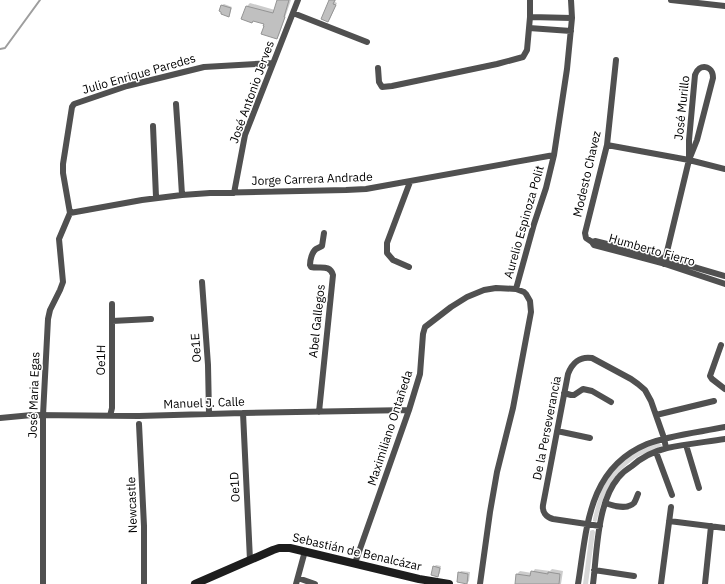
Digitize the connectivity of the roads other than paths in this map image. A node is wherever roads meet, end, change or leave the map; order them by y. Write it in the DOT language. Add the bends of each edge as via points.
graph roads {
  1 [pos="298,0"];
  2 [pos="530,0"];
  3 [pos="571,0"];
  4 [pos="671,0"];
  5 [pos="725,6"];
  6 [pos="293,13"];
  7 [pos="530,17"];
  8 [pos="557,17"];
  9 [pos="572,18"];
  10 [pos="529,28"];
  11 [pos="556,30"];
  12 [pos="571,31"];
  13 [pos="367,42"];
  14 [pos="616,60"];
  15 [pos="273,63"];
  16 [pos="378,68"];
  17 [pos="176,104"];
  18 [pos="152,126"];
  19 [pos="608,144"];
  20 [pos="554,155"];
  21 [pos="689,160"];
  22 [pos="725,169"];
  23 [pos="410,182"];
  24 [pos="234,193"];
  25 [pos="182,195"];
  26 [pos="156,197"];
  27 [pos="70,213"];
  28 [pos="324,233"];
  29 [pos="592,242"];
  30 [pos="665,261"];
  31 [pos="409,267"];
  32 [pos="725,276"];
  33 [pos="202,282"];
  34 [pos="725,284"];
  35 [pos="516,289"];
  36 [pos="112,304"];
  37 [pos="151,319"];
  38 [pos="112,321"];
  39 [pos="721,345"];
  40 [pos="725,389"];
  41 [pos="564,393"];
  42 [pos="714,401"];
  43 [pos="611,402"];
  44 [pos="409,410"];
  45 [pos="319,412"];
  46 [pos="243,413"];
  47 [pos="208,414"];
  48 [pos="43,415"];
  49 [pos="656,415"];
  50 [pos="110,416"];
  51 [pos="0,418"];
  52 [pos="139,424"];
  53 [pos="725,427"];
  54 [pos="557,431"];
  55 [pos="590,438"];
  56 [pos="664,438"];
  57 [pos="725,439"];
  58 [pos="686,445"];
  59 [pos="666,448"];
  60 [pos="656,452"];
  61 [pos="699,488"];
  62 [pos="638,494"];
  63 [pos="672,495"];
  64 [pos="605,503"];
  65 [pos="671,507"];
  66 [pos="670,521"];
  67 [pos="587,524"];
  68 [pos="600,526"];
  69 [pos="711,526"];
  70 [pos="725,528"];
  71 [pos="305,552"];
  72 [pos="250,560"];
  73 [pos="355,563"];
  74 [pos="594,570"];
  75 [pos="634,576"];
  76 [pos="297,581"];
  77 [pos="418,581"];
  78 [pos="43,584"];
  79 [pos="144,584"];
  80 [pos="195,584"];
  81 [pos="315,584"];
  82 [pos="449,584"];
  83 [pos="480,584"];
  84 [pos="578,584"];
  85 [pos="593,584"];
  86 [pos="661,584"];
  87 [pos="704,584"];
  1 -- 6 [label="street, José Antonio Jerves"];
  2 -- 7 [label="street"];
  3 -- 9 [label="street, Aurelio Espinoza Polit"];
  4 -- 5 [label="street"];
  6 -- 13 [label="street"];
  6 -- 15 [label="street, José Antonio Jerves"];
  7 -- 8 [label="street"];
  7 -- 10 [label="street"];
  8 -- 9 [label="street"];
  8 -- 11 [label="street"];
  9 -- 12 [label="street, Aurelio Espinoza Polit"];
  10 -- 11 [label="street"];
  10 -- 16 [label="street" via="527,50 523,57 497,64 382,87 378,82"];
  11 -- 12 [label="street"];
  12 -- 20 [label="street, Aurelio Espinoza Polit"];
  14 -- 19 [label="street, Modesto Chavez"];
  15 -- 24 [label="street, José Antonio Jerves" via="245,135"];
  15 -- 27 [label="street, Julio Enrique Paredes" via="204,67 127,86 74,104 63,164"];
  17 -- 25 [label="street"];
  18 -- 26 [label="street"];
  19 -- 21 [label="street"];
  19 -- 29 [label="street, Modesto Chavez" via="585,233 586,238"];
  20 -- 23 [label="street, Jorge Carrera Andrade"];
  20 -- 35 [label="street, Aurelio Espinoza Polit"];
  21 -- 21 [label="street, José Murillo" via="697,140 713,78 711,71 705,67 698,69 695,75"];
  21 -- 22 [label="street"];
  21 -- 30 [label="street, José Murillo"];
  23 -- 24 [label="street, Jorge Carrera Andrade" via="366,189"];
  23 -- 31 [label="street" via="387,242 387,253 393,260"];
  24 -- 25 [label="street, Jorge Carrera Andrade"];
  25 -- 26 [label="street, Jorge Carrera Andrade"];
  26 -- 27 [label="street, Jorge Carrera Andrade"];
  27 -- 48 [label="street, José Maria Egas" via="59,239 63,282 49,314"];
  28 -- 45 [label="street, Abel Gallegos" via="322,246 314,252 310,265 313,268 329,268 333,275"];
  29 -- 30 [label="street, Humberto Fierro"];
  30 -- 32 [label="street, Humberto Fierro"];
  30 -- 34 [label="street, Humberto Fierro"];
  33 -- 47 [label="street, Oe1E" via="208,365"];
  35 -- 44 [label="street, Maximiliano Ontañeda" via="496,288 467,297 425,327 420,374"];
  35 -- 83 [label="street, Aurelio Espinoza Polit" via="524,292 530,300 531,312 497,472"];
  36 -- 38 [label="street, Oe1H"];
  37 -- 38 [label="street"];
  38 -- 50 [label="street, Oe1H"];
  39 -- 40 [label="street" via="710,376"];
  41 -- 43 [label="street" via="574,396 583,389"];
  41 -- 49 [label="street, De la Perseverancia" via="568,374 573,365 578,360 589,357 643,388"];
  41 -- 54 [label="street, De la Perseverancia"];
  42 -- 49 [label="street"];
  44 -- 45 [label="street, Manuel J. Calle"];
  44 -- 73 [label="street, Maximiliano Ontañeda"];
  45 -- 46 [label="street, Manuel J. Calle"];
  46 -- 47 [label="street, Manuel J. Calle"];
  46 -- 72 [label="street, Oe1D"];
  47 -- 50 [label="street, Manuel J. Calle"];
  48 -- 50 [label="street, Manuel J. Calle"];
  48 -- 51 [label="street, Manuel J. Calle"];
  48 -- 78 [label="street, José Maria Egas"];
  49 -- 56 [label="street, De la Perseverancia"];
  52 -- 79 [label="street, Newcastle"];
  53 -- 56 [label="street"];
  54 -- 55 [label="street"];
  54 -- 67 [label="street, De la Perseverancia" via="543,512 553,519"];
  56 -- 59 [label="street, De la Perseverancia"];
  56 -- 67 [label="street" via="633,451 609,472 593,502"];
  57 -- 58 [label="street"];
  58 -- 59 [label="street"];
  58 -- 61 [label="street"];
  59 -- 60 [label="street"];
  60 -- 63 [label="street"];
  60 -- 64 [label="street" via="637,461 617,479"];
  62 -- 64 [label="street" via="634,503 628,506"];
  64 -- 68 [label="street"];
  65 -- 66 [label="street"];
  66 -- 69 [label="street"];
  66 -- 86 [label="street"];
  67 -- 68 [label="street, De la Perseverancia"];
  67 -- 84 [label="street"];
  68 -- 74 [label="street"];
  69 -- 70 [label="street"];
  69 -- 87 [label="street"];
  71 -- 72 [label="main road, Sebastián de Benalcázar" via="279,548"];
  71 -- 73 [label="main road, Sebastián de Benalcázar"];
  71 -- 76 [label="street"];
  72 -- 80 [label="main road, Sebastián de Benalcázar"];
  73 -- 77 [label="main road, Sebastián de Benalcázar"];
  74 -- 75 [label="street"];
  74 -- 85 [label="street"];
  76 -- 81 [label="street"];
  77 -- 82 [label="main road, Sebastián de Benalcázar"];
}
